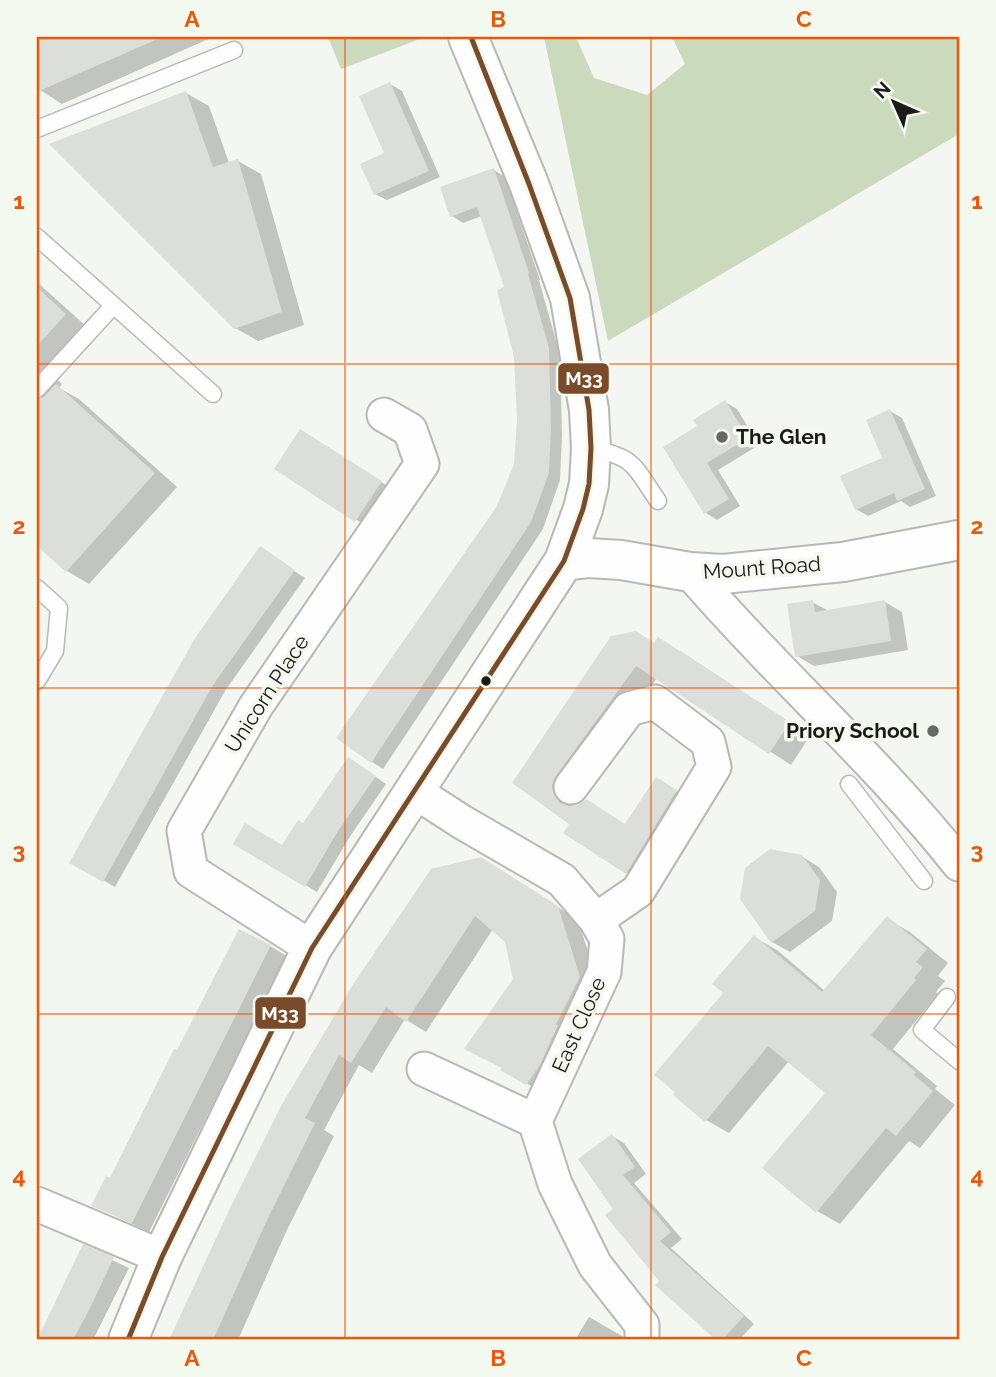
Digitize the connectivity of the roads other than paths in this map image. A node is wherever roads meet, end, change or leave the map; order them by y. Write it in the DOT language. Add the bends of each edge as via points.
graph roads {
  1 [pos="470,37"];
  2 [pos="234,50"];
  3 [pos="37,129"];
  4 [pos="37,237"];
  5 [pos="113,306"];
  6 [pos="37,389"];
  7 [pos="213,394"];
  8 [pos="384,415"];
  9 [pos="591,448"];
  10 [pos="658,501"];
  11 [pos="959,540"];
  12 [pos="564,561"];
  13 [pos="690,572"];
  14 [pos="37,588"];
  15 [pos="37,681"];
  16 [pos="849,784"];
  17 [pos="571,786"];
  18 [pos="414,791"];
  19 [pos="909,831"];
  20 [pos="959,864"];
  21 [pos="924,881"];
  22 [pos="596,920"];
  23 [pos="312,948"];
  24 [pos="947,997"];
  25 [pos="959,1061"];
  26 [pos="425,1069"];
  27 [pos="535,1121"];
  28 [pos="37,1203"];
  29 [pos="162,1257"];
  30 [pos="128,1340"];
  31 [pos="642,1340"];
  1 -- 9 [label="street" via="570,298"];
  2 -- 3 [label="lane"];
  4 -- 5 [label="lane"];
  5 -- 6 [label="lane"];
  5 -- 7 [label="lane"];
  8 -- 23 [label="street, Unicorn Place" via="410,430 422,464 256,706 184,831 191,871"];
  9 -- 10 [label="lane" via="628,459"];
  9 -- 12 [label="street" via="589,484"];
  11 -- 13 [label="street, Mount Road" via="843,562 723,575"];
  12 -- 13 [label="street, Mount Road" via="621,560"];
  12 -- 18 [label="street"];
  13 -- 19 [label="street"];
  14 -- 15 [label="lane" via="60,608 55,651"];
  16 -- 19 [label="lane"];
  17 -- 22 [label="street" via="629,709 655,702 708,742 714,767 638,891"];
  18 -- 22 [label="street, East Close" via="562,880"];
  18 -- 23 [label="street"];
  19 -- 20 [label="street"];
  19 -- 21 [label="lane"];
  22 -- 27 [label="street, East Close" via="607,939 604,972"];
  23 -- 29 [label="street"];
  24 -- 25 [label="lane" via="922,1030"];
  26 -- 27 [label="street"];
  27 -- 31 [label="street" via="555,1184 596,1265 642,1325"];
  28 -- 29 [label="street"];
  29 -- 30 [label="street"];
}
